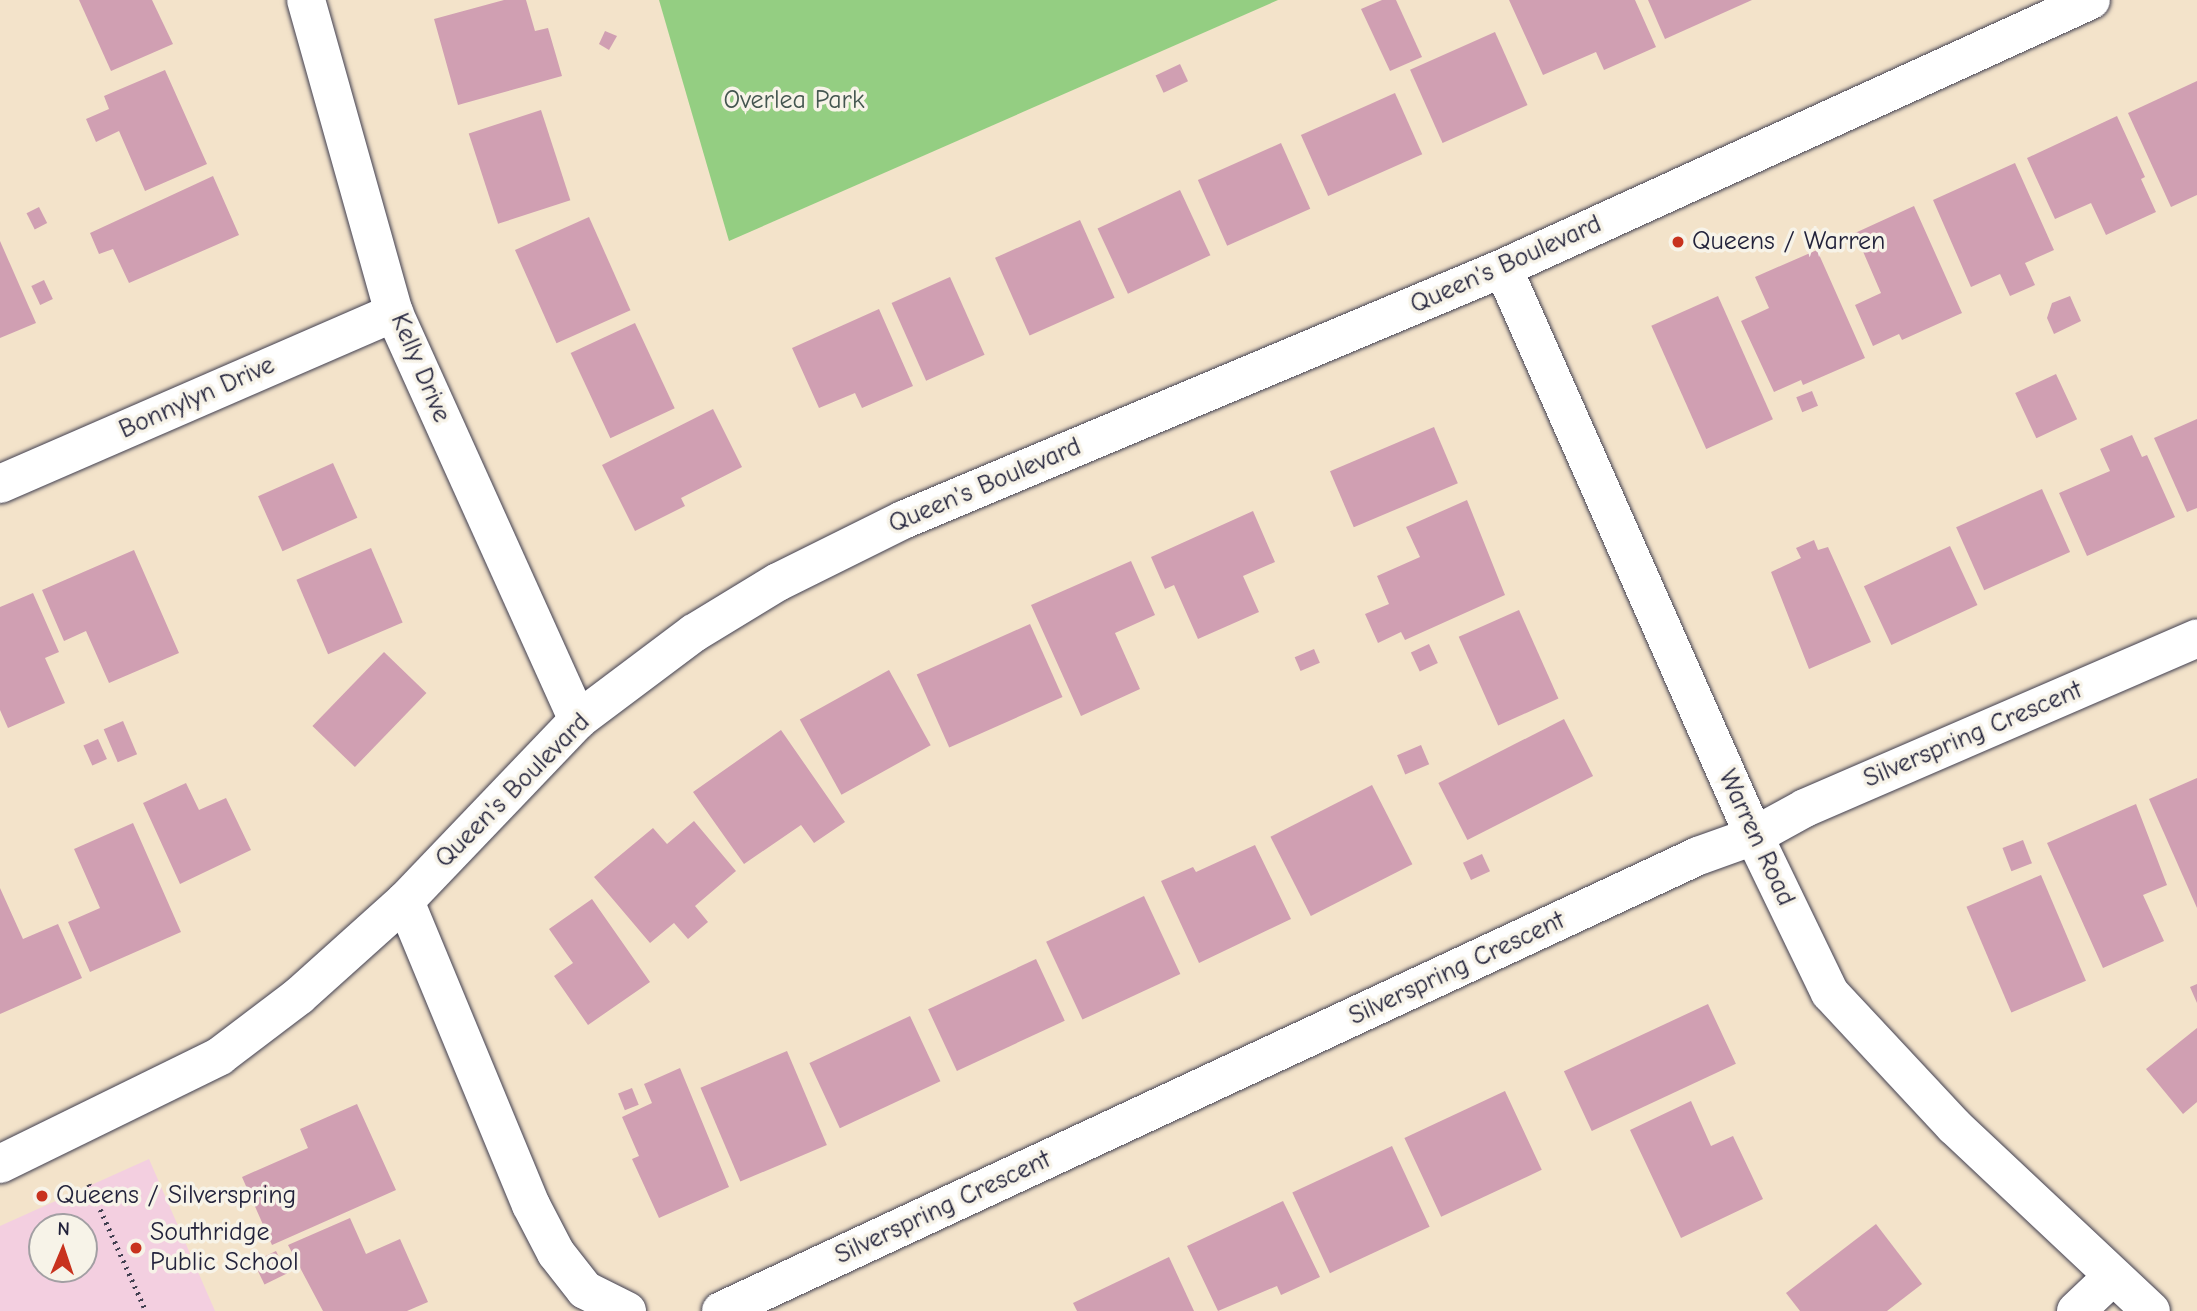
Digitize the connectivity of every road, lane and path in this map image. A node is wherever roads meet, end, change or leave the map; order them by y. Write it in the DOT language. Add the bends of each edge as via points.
graph roads {
  1 [pos="306,0"];
  2 [pos="2091,0"];
  3 [pos="1503,268"];
  4 [pos="394,313"];
  5 [pos="0,484"];
  6 [pos="2197,638"];
  7 [pos="578,720"];
  8 [pos="1754,836"];
  9 [pos="405,901"];
  10 [pos="0,1164"];
  11 [pos="89,1184"];
  12 [pos="2112,1278"];
  13 [pos="146,1311"];
  14 [pos="627,1311"];
  15 [pos="721,1311"];
  16 [pos="2076,1311"];
  17 [pos="2151,1311"];
  1 -- 4 [label="street, Kelly Drive"];
  2 -- 3 [label="street, Queen's Boulevard"];
  3 -- 7 [label="street, Queen's Boulevard" via="903,520 778,582 715,620"];
  3 -- 8 [label="street, Warren Road"];
  4 -- 5 [label="street, Bonnylyn Drive"];
  4 -- 7 [label="street, Kelly Drive"];
  6 -- 8 [label="street, Silverspring Crescent" via="1823,800"];
  7 -- 9 [label="street, Queen's Boulevard"];
  8 -- 12 [label="street, Warren Road" via="1830,993 1954,1126"];
  8 -- 15 [label="street, Silverspring Crescent" via="1698,856"];
  9 -- 10 [label="street, Queen's Boulevard" via="299,996 220,1056"];
  9 -- 14 [label="street" via="531,1205 556,1253 584,1290"];
  11 -- 13 [label="path"];
  12 -- 16 [label="street"];
  12 -- 17 [label="street, Warren Road"];
}
